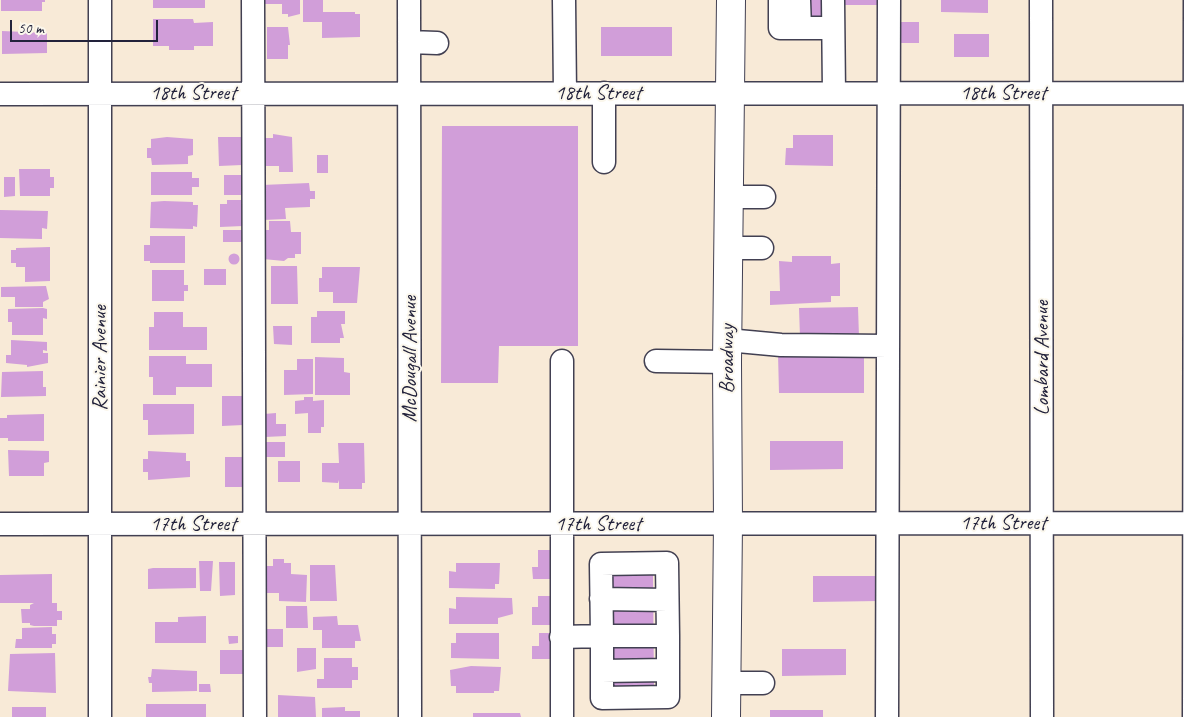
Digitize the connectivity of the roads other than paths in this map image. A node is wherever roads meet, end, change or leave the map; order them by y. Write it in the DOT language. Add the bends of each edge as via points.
graph roads {
  1 [pos="100,0"];
  2 [pos="253,0"];
  3 [pos="409,0"];
  4 [pos="564,0"];
  5 [pos="731,0"];
  6 [pos="780,0"];
  7 [pos="799,0"];
  8 [pos="833,0"];
  9 [pos="889,0"];
  10 [pos="1041,0"];
  11 [pos="1194,0"];
  12 [pos="800,28"];
  13 [pos="833,28"];
  14 [pos="409,42"];
  15 [pos="437,43"];
  16 [pos="252,93"];
  17 [pos="565,93"];
  18 [pos="604,93"];
  19 [pos="731,93"];
  20 [pos="834,93"];
  21 [pos="889,93"];
  22 [pos="1041,93"];
  23 [pos="1195,93"];
  24 [pos="0,94"];
  25 [pos="100,94"];
  26 [pos="409,94"];
  27 [pos="604,162"];
  28 [pos="729,197"];
  29 [pos="764,197"];
  30 [pos="728,248"];
  31 [pos="762,248"];
  32 [pos="888,346"];
  33 [pos="727,351"];
  34 [pos="562,361"];
  35 [pos="656,361"];
  36 [pos="728,523"];
  37 [pos="888,523"];
  38 [pos="1042,523"];
  39 [pos="1195,523"];
  40 [pos="0,524"];
  41 [pos="100,524"];
  42 [pos="254,524"];
  43 [pos="410,524"];
  44 [pos="561,524"];
  45 [pos="601,600"];
  46 [pos="667,600"];
  47 [pos="602,636"];
  48 [pos="668,636"];
  49 [pos="562,637"];
  50 [pos="725,683"];
  51 [pos="763,683"];
  52 [pos="100,717"];
  53 [pos="254,717"];
  54 [pos="410,717"];
  55 [pos="562,717"];
  56 [pos="726,717"];
  57 [pos="887,717"];
  58 [pos="1042,717"];
  59 [pos="1194,717"];
  1 -- 25 [label="street, Rainier Avenue"];
  2 -- 16 [label="street"];
  3 -- 14 [label="street, McDougall Avenue"];
  4 -- 17 [label="street" via="557,44"];
  5 -- 19 [label="main road, Broadway"];
  6 -- 12 [label="street" via="780,28"];
  7 -- 12 [label="street"];
  8 -- 13 [label="street"];
  9 -- 21 [label="street"];
  10 -- 22 [label="street, Lombard Avenue"];
  11 -- 23 [label="street"];
  12 -- 13 [label="street"];
  13 -- 20 [label="street"];
  14 -- 15 [label="street"];
  14 -- 26 [label="street, McDougall Avenue"];
  16 -- 25 [label="street, 18th Street"];
  16 -- 26 [label="street, 18th Street"];
  16 -- 42 [label="street"];
  17 -- 18 [label="street, 18th Street"];
  17 -- 26 [label="street, 18th Street"];
  18 -- 19 [label="street, 18th Street"];
  18 -- 27 [label="street"];
  19 -- 20 [label="street, 18th Street"];
  19 -- 28 [label="main road, Broadway"];
  20 -- 21 [label="street, 18th Street"];
  21 -- 22 [label="street, 18th Street"];
  21 -- 32 [label="street" via="882,246"];
  22 -- 23 [label="street, 18th Street"];
  22 -- 38 [label="street, Lombard Avenue"];
  23 -- 39 [label="street"];
  24 -- 25 [label="street, 18th Street"];
  25 -- 41 [label="street, Rainier Avenue"];
  26 -- 43 [label="street, McDougall Avenue"];
  28 -- 29 [label="street"];
  28 -- 30 [label="main road, Broadway"];
  30 -- 31 [label="street"];
  30 -- 33 [label="main road, Broadway"];
  32 -- 33 [label="street" via="781,345"];
  32 -- 37 [label="street"];
  33 -- 35 [label="street"];
  33 -- 36 [label="main road, Broadway"];
  34 -- 44 [label="street"];
  36 -- 37 [label="street, 17th Street"];
  36 -- 44 [label="street, 17th Street"];
  36 -- 50 [label="main road, Broadway"];
  37 -- 38 [label="street, 17th Street"];
  37 -- 57 [label="street" via="881,684"];
  38 -- 39 [label="street, 17th Street"];
  38 -- 58 [label="street, Lombard Avenue"];
  39 -- 59 [label="street"];
  40 -- 41 [label="street, 17th Street"];
  41 -- 42 [label="street, 17th Street"];
  41 -- 52 [label="street, Rainier Avenue"];
  42 -- 43 [label="street, 17th Street"];
  42 -- 53 [label="street"];
  43 -- 44 [label="street, 17th Street"];
  43 -- 54 [label="street, McDougall Avenue"];
  44 -- 49 [label="street"];
  45 -- 46 [label="street"];
  45 -- 46 [label="street" via="601,564 667,563"];
  45 -- 47 [label="street"];
  46 -- 48 [label="street"];
  47 -- 48 [label="street"];
  47 -- 48 [label="street" via="602,698 668,697"];
  47 -- 49 [label="street"];
  49 -- 55 [label="street"];
  50 -- 51 [label="street"];
  50 -- 56 [label="main road, Broadway"];
}
